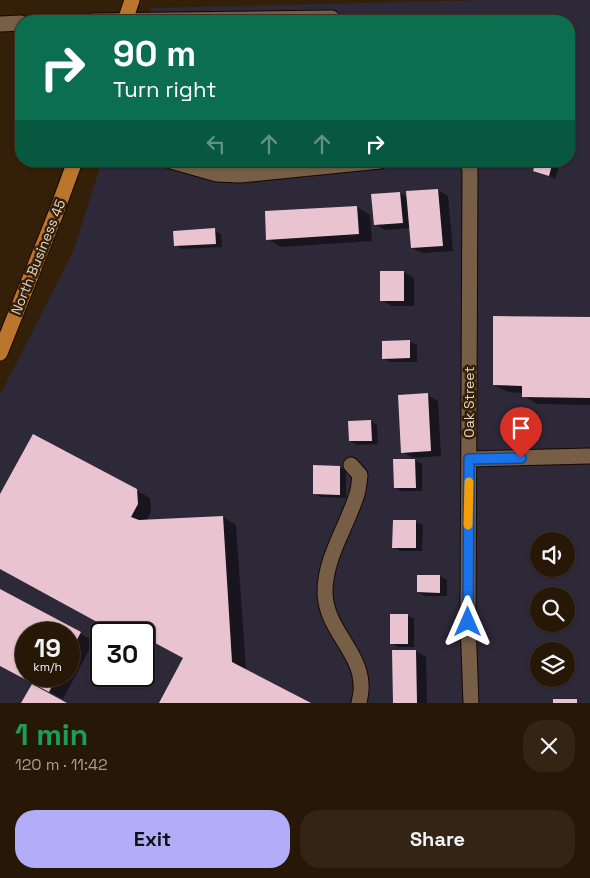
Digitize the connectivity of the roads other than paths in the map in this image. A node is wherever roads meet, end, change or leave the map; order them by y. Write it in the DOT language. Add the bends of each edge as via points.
graph roads {
  1 [pos="132,0"];
  2 [pos="127,15"];
  3 [pos="15,23"];
  4 [pos="0,24"];
  5 [pos="73,167"];
  6 [pos="192,167"];
  7 [pos="320,167"];
  8 [pos="469,167"];
  9 [pos="0,353"];
  10 [pos="590,456"];
  11 [pos="469,459"];
  12 [pos="351,465"];
  13 [pos="359,703"];
  14 [pos="471,703"];
  1 -- 2 [label="main road"];
  3 -- 4 [label="street"];
  5 -- 9 [label="main road, North Business 45"];
  6 -- 7 [label="street" via="217,174 240,175"];
  8 -- 11 [label="street, Oak Street"];
  10 -- 11 [label="street"];
  11 -- 14 [label="street, Oak Street"];
  12 -- 13 [label="street" via="360,475 357,495 328,569 325,592 333,625 358,671 361,684"];
}
